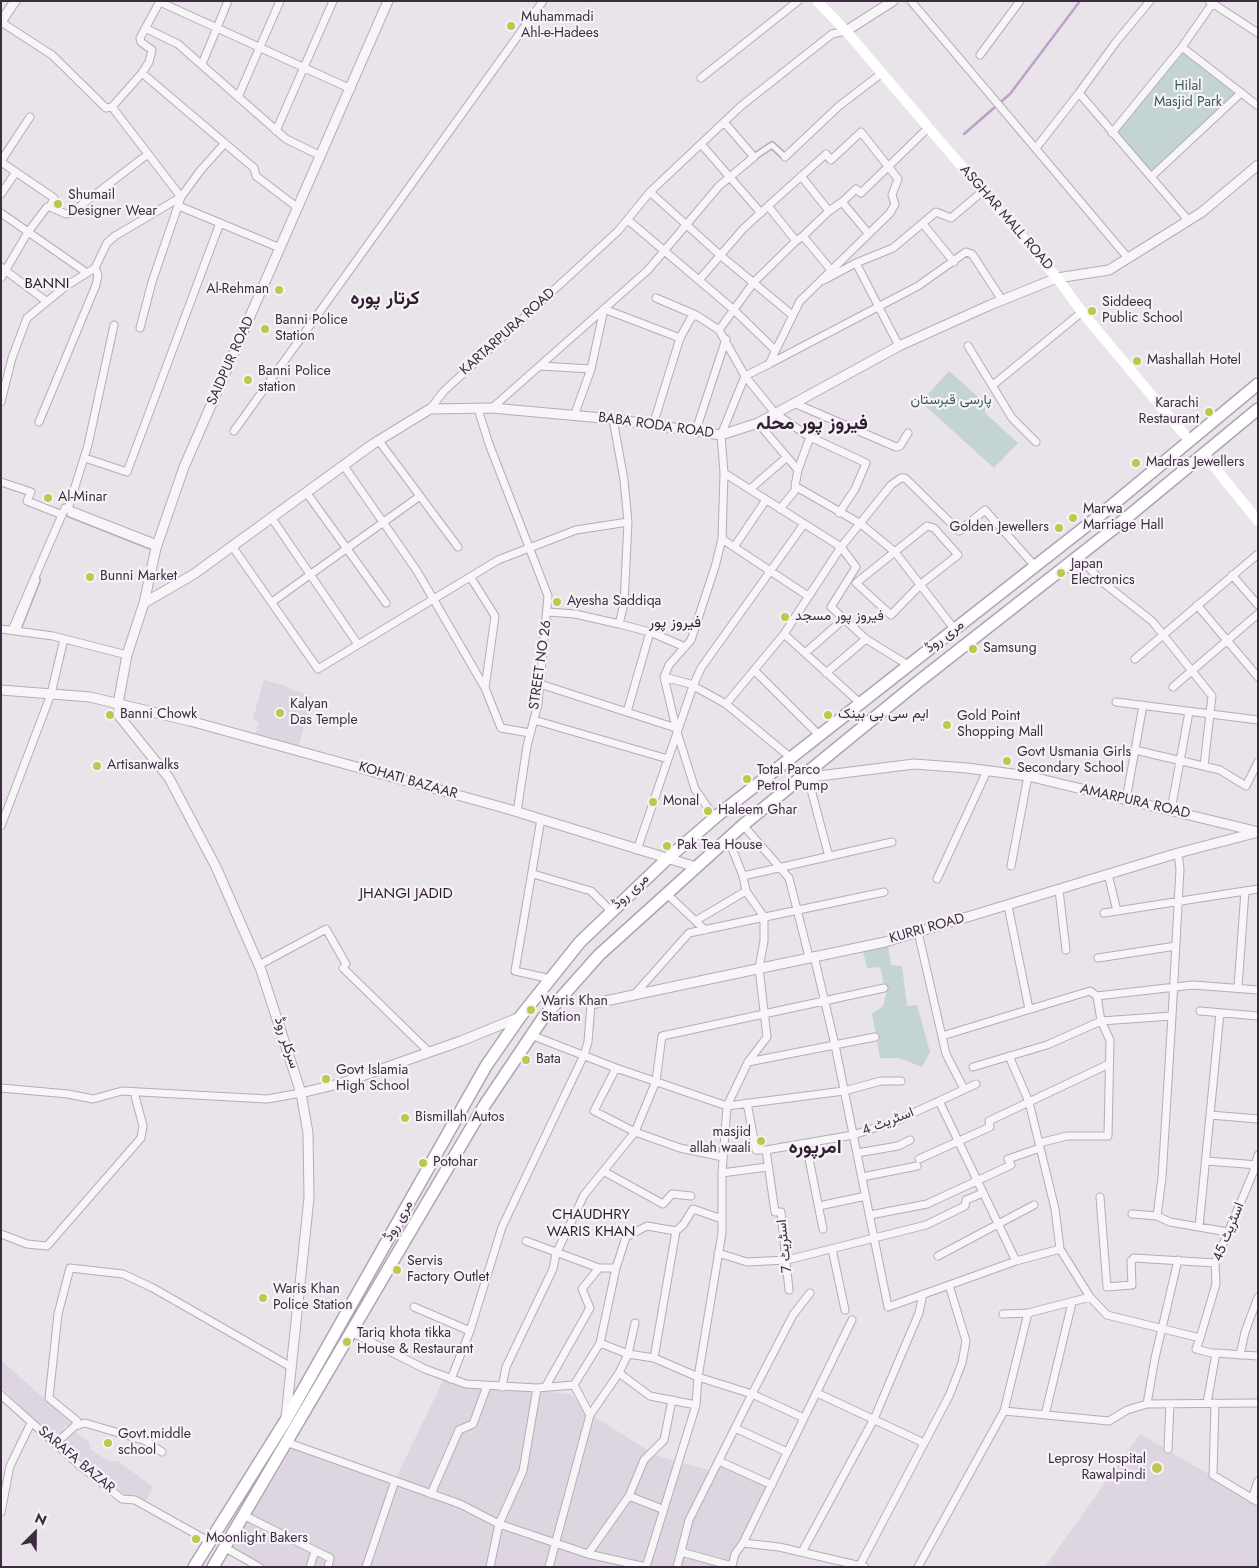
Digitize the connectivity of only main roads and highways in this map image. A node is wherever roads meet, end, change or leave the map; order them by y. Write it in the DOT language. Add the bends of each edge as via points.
graph roads {
  1 [pos="821,2"];
  2 [pos="1258,384"];
  3 [pos="1258,409"];
  4 [pos="1188,440"];
  5 [pos="1204,454"];
  6 [pos="1258,521"];
  7 [pos="194,1567"];
  8 [pos="213,1567"];
  1 -- 4 [label="main road, ASGHAR MALL ROAD" via="1057,278"];
  2 -- 4 [label="main road, مری روڈ"];
  3 -- 5 [label="main road, مری روڈ"];
  4 -- 7 [label="main road, مری روڈ" via="1099,516 715,818 580,942 520,1017 486,1066 286,1420"];
  5 -- 6 [label="main road"];
  5 -- 8 [label="main road, مری روڈ" via="918,682 806,778 743,825 599,955 543,1018 484,1106"];
}
